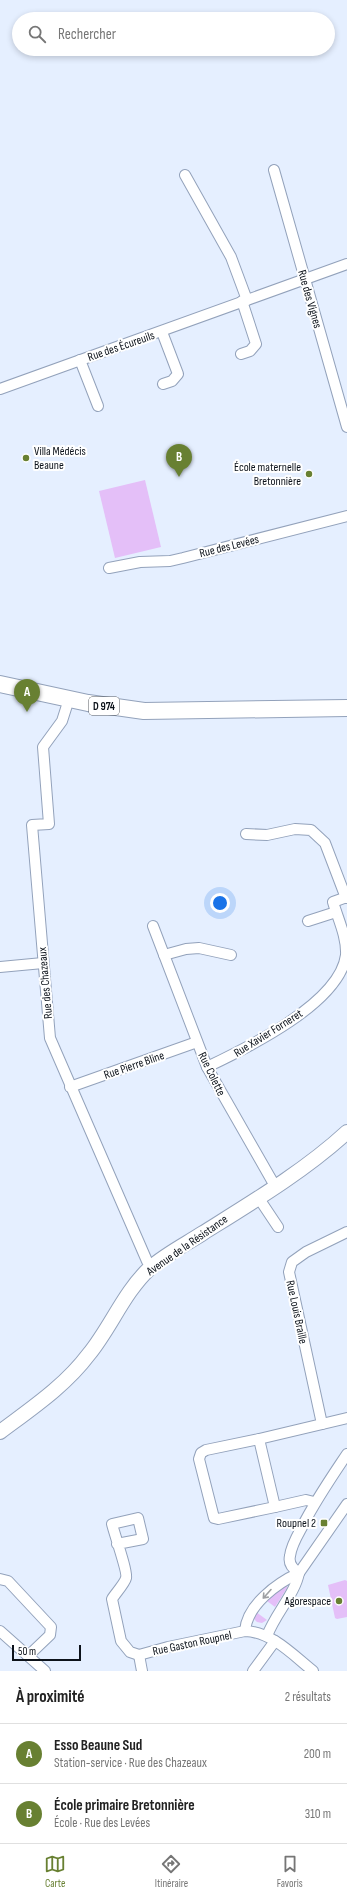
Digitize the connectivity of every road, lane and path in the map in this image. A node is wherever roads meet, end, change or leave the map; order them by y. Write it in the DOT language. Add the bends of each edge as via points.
graph roads {
  1 [pos="274,170"];
  2 [pos="185,175"];
  3 [pos="347,264"];
  4 [pos="304,279"];
  5 [pos="245,300"];
  6 [pos="162,332"];
  7 [pos="242,354"];
  8 [pos="80,360"];
  9 [pos="163,384"];
  10 [pos="0,388"];
  11 [pos="98,406"];
  12 [pos="347,427"];
  13 [pos="347,516"];
  14 [pos="109,568"];
  15 [pos="0,684"];
  16 [pos="69,700"];
  17 [pos="347,708"];
  18 [pos="246,834"];
  19 [pos="347,898"];
  20 [pos="336,912"];
  21 [pos="308,921"];
  22 [pos="153,926"];
  23 [pos="164,955"];
  24 [pos="231,955"];
  25 [pos="43,963"];
  26 [pos="0,967"];
  27 [pos="197,1042"];
  28 [pos="207,1067"];
  29 [pos="70,1087"];
  30 [pos="347,1132"];
  31 [pos="275,1186"];
  32 [pos="258,1197"];
  33 [pos="278,1227"];
  34 [pos="347,1232"];
  35 [pos="151,1267"];
  36 [pos="347,1418"];
  37 [pos="322,1424"];
  38 [pos="0,1432"];
  39 [pos="259,1439"];
  40 [pos="347,1454"];
  41 [pos="314,1502"];
  42 [pos="347,1504"];
  43 [pos="275,1507"];
  44 [pos="116,1544"];
  45 [pos="299,1573"];
  46 [pos="0,1579"];
  47 [pos="0,1631"];
  48 [pos="245,1631"];
  49 [pos="271,1639"];
  50 [pos="139,1655"];
  51 [pos="28,1656"];
  52 [pos="45,1671"];
  53 [pos="142,1671"];
  54 [pos="253,1671"];
  55 [pos="313,1671"];
  1 -- 4 [label="street, Rue des Vignes"];
  2 -- 5 [label="street" via="231,257"];
  3 -- 4 [label="street, Rue des Écureuils"];
  4 -- 5 [label="street, Rue des Écureuils"];
  4 -- 12 [label="street, Rue des Vignes"];
  5 -- 6 [label="street, Rue des Écureuils"];
  5 -- 7 [label="street" via="256,344 250,351"];
  6 -- 8 [label="street, Rue des Écureuils"];
  6 -- 9 [label="street, Rue des Écureuils" via="178,374 172,381"];
  8 -- 10 [label="street, Rue des Écureuils"];
  8 -- 11 [label="street, Rue des Écureuils"];
  13 -- 14 [label="street, Rue des Levées" via="183,558"];
  15 -- 16 [label="main road, D 974"];
  16 -- 17 [label="main road, D 974" via="159,712"];
  16 -- 25 [label="street, Rue des Chazeaux" via="62,721 43,747 49,824 32,825"];
  18 -- 19 [label="street" via="267,835 295,829 311,830 325,843"];
  19 -- 20 [label="street" via="333,902"];
  20 -- 21 [label="street"];
  20 -- 28 [label="street, Rue Xavier Forneret" via="346,941 346,957 341,972 332,985 303,1012 274,1032"];
  22 -- 23 [label="street, Rue Colette"];
  23 -- 24 [label="street" via="199,948"];
  23 -- 27 [label="street, Rue Colette"];
  25 -- 26 [label="street"];
  25 -- 29 [label="street, Rue des Chazeaux" via="50,1038"];
  27 -- 28 [label="street, Rue Colette"];
  27 -- 29 [label="street, Rue Pierre Bline"];
  28 -- 31 [label="street, Rue Colette"];
  29 -- 35 [label="street, Rue des Chazeaux"];
  30 -- 31 [label="main road, Avenue de la Résistance" via="324,1152"];
  31 -- 32 [label="main road, Avenue de la Résistance"];
  32 -- 33 [label="street"];
  32 -- 35 [label="main road, Avenue de la Résistance"];
  34 -- 37 [label="street, Rue Louis Braille" via="306,1252 292,1262 289,1272"];
  35 -- 38 [label="main road, Avenue de la Résistance" via="132,1289 79,1366 46,1397"];
  36 -- 37 [label="street"];
  37 -- 39 [label="street"];
  39 -- 43 [label="street"];
  39 -- 43 [label="street" via="206,1450 201,1453 199,1459 214,1518"];
  40 -- 41 [label="street"];
  41 -- 43 [label="street" via="306,1500"];
  41 -- 45 [label="street" via="289,1556 292,1568"];
  42 -- 45 [label="street, Rue Gaston Roupnel"];
  44 -- 50 [label="street" via="126,1570 126,1578 112,1599 121,1641 130,1652"];
  45 -- 48 [label="street, Rue Gaston Roupnel, one-way" via="273,1588 249,1616"];
  45 -- 49 [label="street, Rue Gaston Roupnel" via="297,1582 275,1617"];
  46 -- 51 [label="street" via="8,1581 51,1627 50,1635"];
  47 -- 51 [label="street"];
  48 -- 49 [label="street, Rue Gaston Roupnel" via="256,1632"];
  48 -- 50 [label="street, Rue Gaston Roupnel"];
  49 -- 54 [label="street, Rue Gaston Roupnel"];
  49 -- 55 [label="street, Rue Gaston Roupnel"];
  50 -- 53 [label="street"];
  51 -- 52 [label="street"];
}
